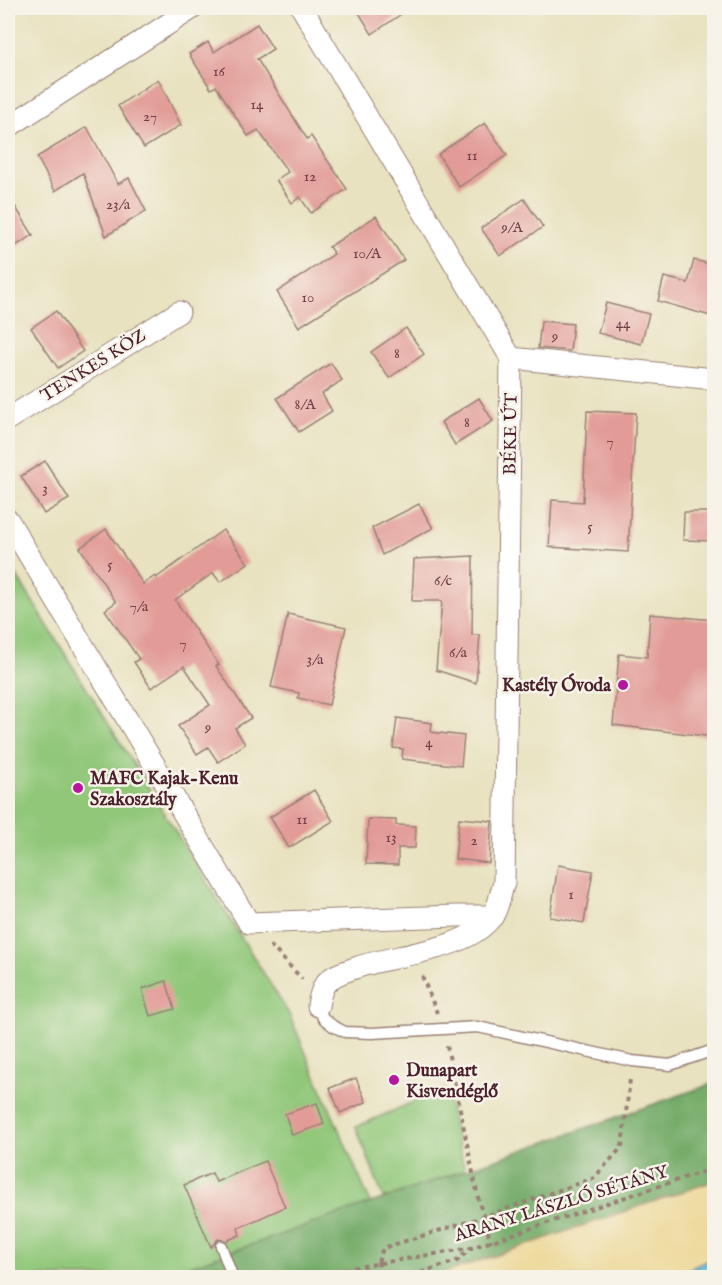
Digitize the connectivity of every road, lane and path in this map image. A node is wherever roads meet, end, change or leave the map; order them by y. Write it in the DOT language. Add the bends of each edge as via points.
graph roads {
  1 [pos="193,8"];
  2 [pos="302,8"];
  3 [pos="8,127"];
  4 [pos="179,312"];
  5 [pos="511,358"];
  6 [pos="714,379"];
  7 [pos="8,419"];
  8 [pos="8,520"];
  9 [pos="493,916"];
  10 [pos="249,923"];
  11 [pos="431,999"];
  12 [pos="318,1002"];
  13 [pos="443,1028"];
  14 [pos="714,1050"];
  15 [pos="632,1061"];
  16 [pos="714,1168"];
  17 [pos="483,1217"];
  18 [pos="491,1242"];
  19 [pos="221,1246"];
  20 [pos="471,1248"];
  21 [pos="378,1262"];
  22 [pos="233,1278"];
  23 [pos="291,1278"];
  24 [pos="381,1278"];
  25 [pos="404,1278"];
  1 -- 3 [label="street"];
  2 -- 5 [label="street"];
  4 -- 7 [label="street, TENKES KÖZ"];
  5 -- 6 [label="street"];
  5 -- 9 [label="street, BÉKE ÚT" via="504,883"];
  8 -- 10 [label="street"];
  9 -- 10 [label="street"];
  9 -- 12 [label="street" via="478,931 455,943 340,973 326,984"];
  10 -- 12 [label="path"];
  11 -- 13 [label="path"];
  12 -- 13 [label="lane" via="323,1018 345,1032"];
  13 -- 15 [label="lane" via="478,1027"];
  13 -- 17 [label="path"];
  14 -- 15 [label="lane" via="670,1065"];
  15 -- 17 [label="path, ARANY LÁSZLÓ SÉTÁNY" via="622,1147 594,1178"];
  16 -- 18 [label="path, ARANY LÁSZLÓ SÉTÁNY"];
  17 -- 18 [label="path"];
  17 -- 21 [label="path, ARANY LÁSZLÓ SÉTÁNY" via="383,1248"];
  18 -- 20 [label="path, ARANY LÁSZLÓ SÉTÁNY"];
  19 -- 22 [label="lane"];
  20 -- 21 [label="path, ARANY LÁSZLÓ SÉTÁNY"];
  20 -- 25 [label="path" via="457,1261"];
  21 -- 23 [label="path, ARANY LÁSZLÓ SÉTÁNY"];
  21 -- 24 [label="path"];
}
